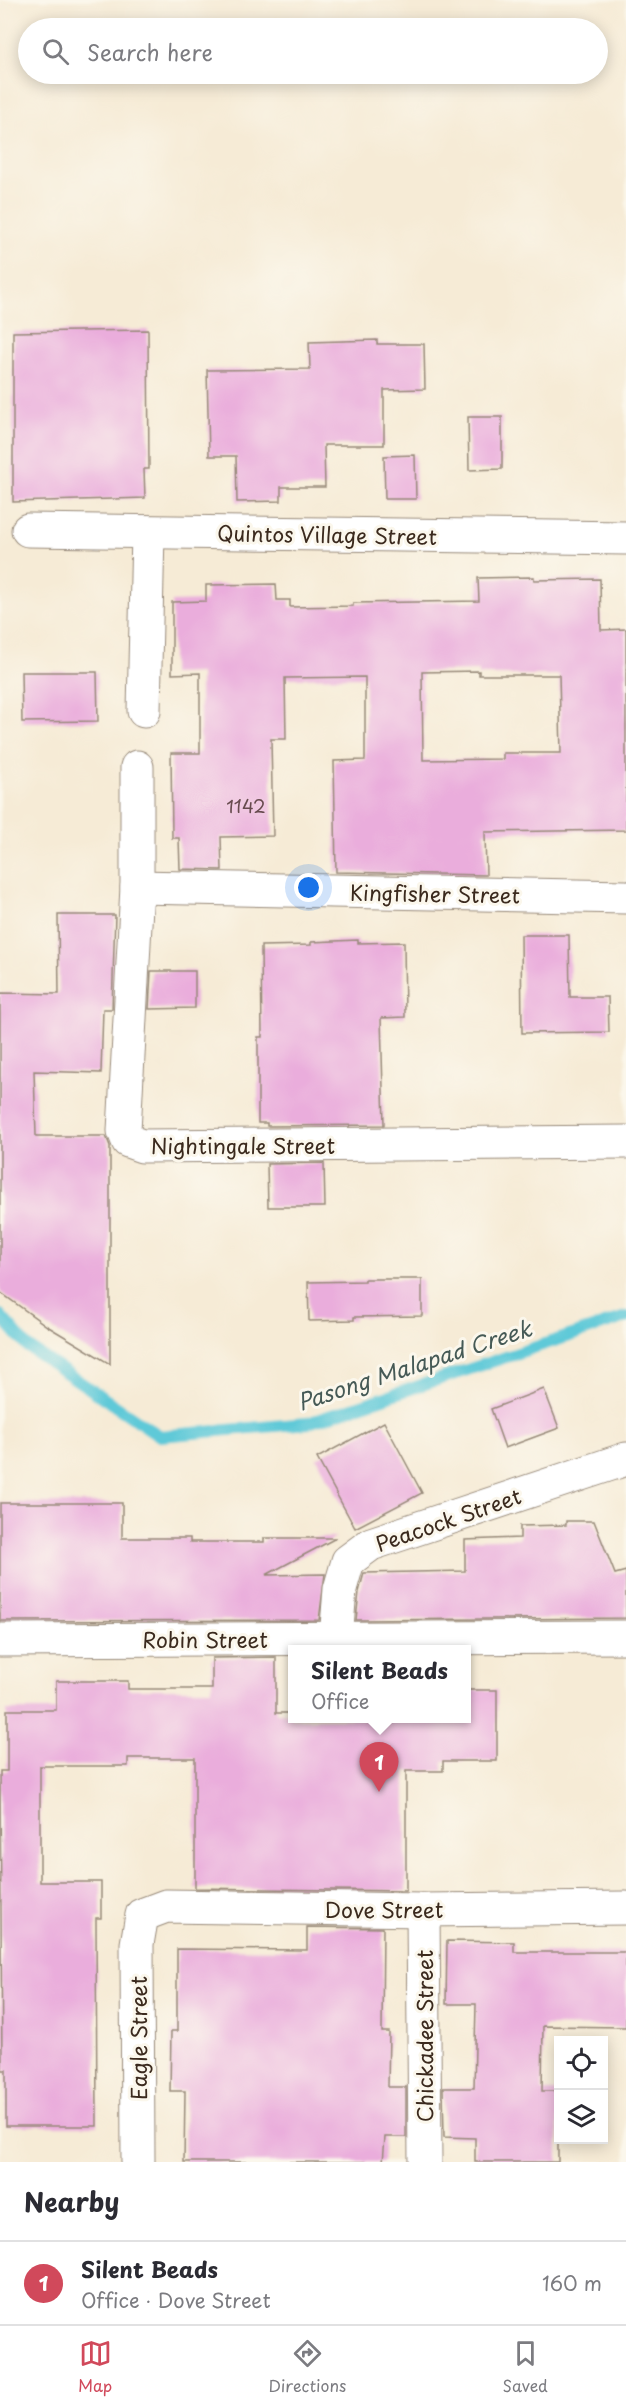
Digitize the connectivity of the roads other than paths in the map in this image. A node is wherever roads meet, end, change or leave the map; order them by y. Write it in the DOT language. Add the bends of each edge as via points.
graph roads {
  1 [pos="28,530"];
  2 [pos="148,532"];
  3 [pos="626,538"];
  4 [pos="144,711"];
  5 [pos="138,767"];
  6 [pos="137,887"];
  7 [pos="626,897"];
  8 [pos="626,1142"];
  9 [pos="626,1459"];
  10 [pos="626,1636"];
  11 [pos="336,1639"];
  12 [pos="0,1640"];
  13 [pos="626,1908"];
  14 [pos="423,1910"];
  15 [pos="142,1915"];
  16 [pos="138,2162"];
  17 [pos="424,2162"];
  1 -- 2 [label="street, Quintos Village Street"];
  2 -- 3 [label="street, Quintos Village Street"];
  2 -- 4 [label="street"];
  5 -- 6 [label="street, Nightingale Street"];
  6 -- 7 [label="street, Kingfisher Street"];
  6 -- 8 [label="street, Nightingale Street" via="124,1131 128,1141 142,1146"];
  9 -- 11 [label="street, Peacock Street" via="371,1544 348,1561 340,1589"];
  10 -- 11 [label="street, Robin Street"];
  11 -- 12 [label="street, Robin Street"];
  13 -- 14 [label="street, Dove Street"];
  14 -- 15 [label="street, Dove Street" via="166,1906"];
  14 -- 17 [label="street, Chickadee Street"];
  15 -- 16 [label="street, Eagle Street" via="138,1944"];
}
